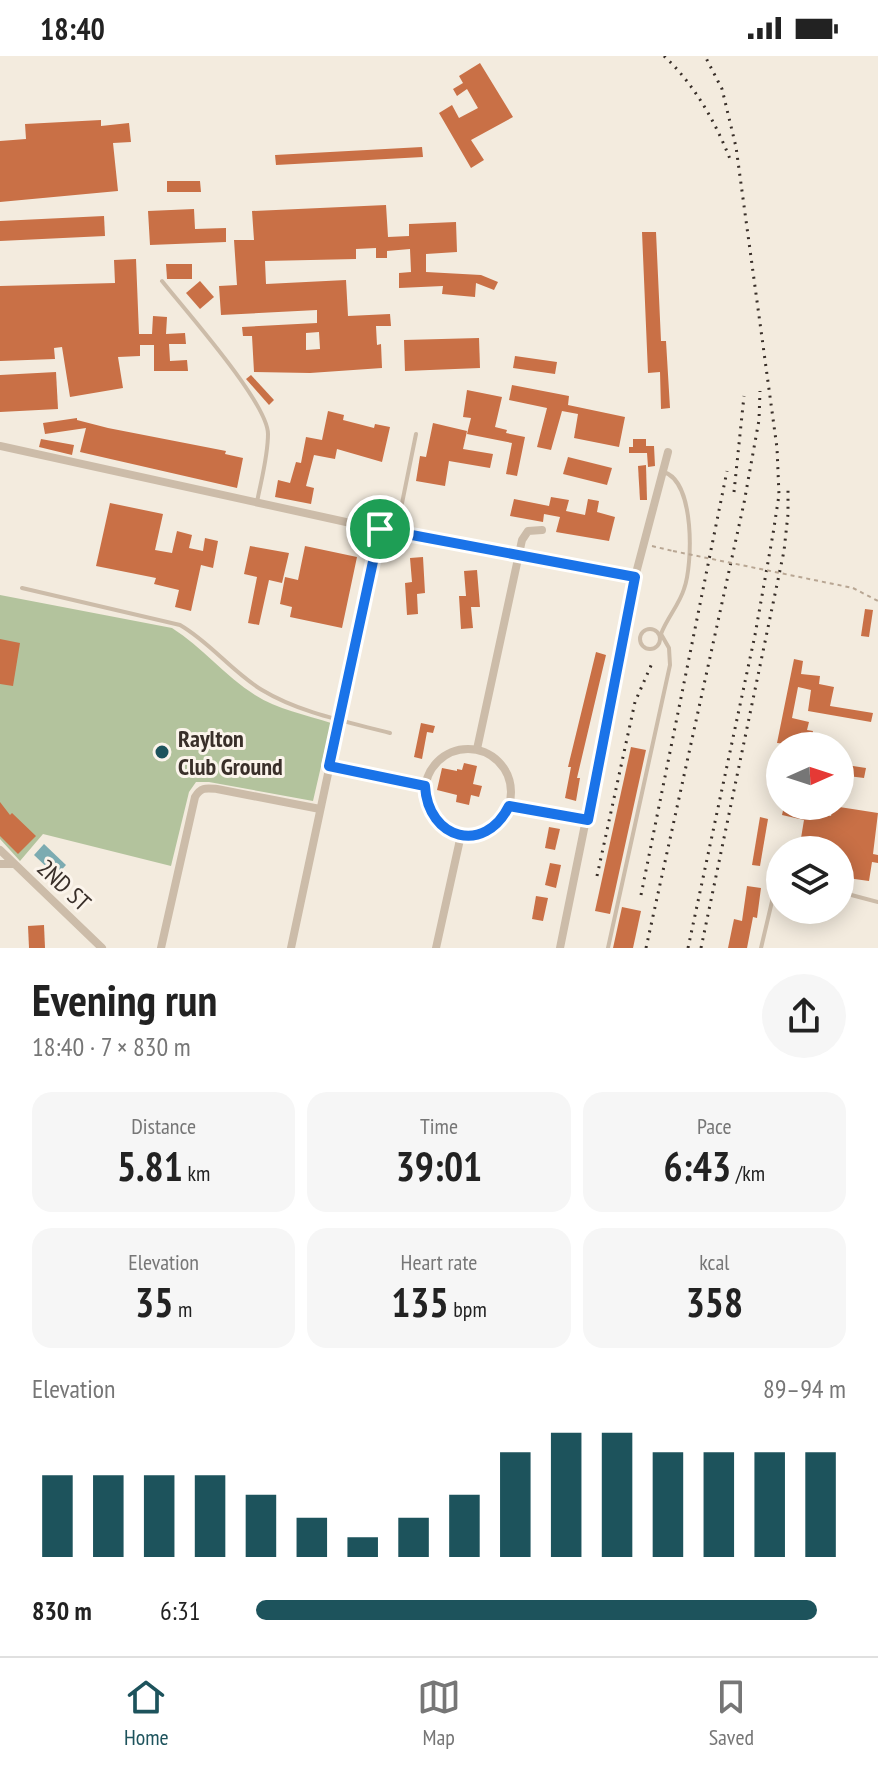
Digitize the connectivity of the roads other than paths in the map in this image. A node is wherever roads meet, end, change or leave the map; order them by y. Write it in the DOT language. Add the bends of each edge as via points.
graph roads {
  1 [pos="162,281"];
  2 [pos="416,434"];
  3 [pos="0,446"];
  4 [pos="668,452"];
  5 [pos="663,472"];
  6 [pos="257,502"];
  7 [pos="380,529"];
  8 [pos="542,530"];
  9 [pos="396,533"];
  10 [pos="519,557"];
  11 [pos="635,577"];
  12 [pos="22,588"];
  13 [pos="661,634"];
  14 [pos="340,719"];
  15 [pos="390,733"];
  16 [pos="477,749"];
  17 [pos="329,766"];
  18 [pos="425,786"];
  19 [pos="509,806"];
  20 [pos="320,809"];
  21 [pos="588,820"];
  22 [pos="461,835"];
  23 [pos="0,850"];
  24 [pos="0,864"];
  25 [pos="13,864"];
  26 [pos="854,896"];
  27 [pos="878,902"];
  28 [pos="767,924"];
  29 [pos="102,948"];
  30 [pos="161,948"];
  31 [pos="291,948"];
  32 [pos="436,948"];
  33 [pos="560,948"];
  34 [pos="608,948"];
  35 [pos="761,948"];
  1 -- 6 [label="lane" via="266,419"];
  2 -- 9 [label="lane"];
  3 -- 6 [label="street"];
  4 -- 5 [label="street"];
  5 -- 11 [label="street"];
  5 -- 13 [label="lane" via="674,477 684,497 691,548 685,589"];
  6 -- 7 [label="street"];
  7 -- 9 [label="street"];
  7 -- 14 [label="street"];
  8 -- 10 [label="street" via="528,531"];
  9 -- 10 [label="street"];
  10 -- 11 [label="street"];
  10 -- 16 [label="street"];
  11 -- 21 [label="street"];
  12 -- 14 [label="lane" via="180,625 264,692"];
  13 -- 13 [label="lane" via="654,648 641,645 643,632"];
  13 -- 34 [label="lane" via="670,665"];
  14 -- 15 [label="lane"];
  14 -- 17 [label="street"];
  16 -- 18 [label="street" via="449,752 429,772"];
  16 -- 19 [label="street" via="502,764 512,791"];
  17 -- 18 [label="street"];
  17 -- 20 [label="street"];
  18 -- 22 [label="street" via="433,818"];
  19 -- 21 [label="street"];
  19 -- 22 [label="street" via="496,826"];
  20 -- 30 [label="street" via="199,790"];
  20 -- 31 [label="street"];
  21 -- 33 [label="street"];
  22 -- 32 [label="street"];
  23 -- 25 [label="street, 2ND ST"];
  24 -- 25 [label="street"];
  25 -- 29 [label="street, 2ND ST"];
  26 -- 27 [label="lane"];
  28 -- 35 [label="lane"];
}
